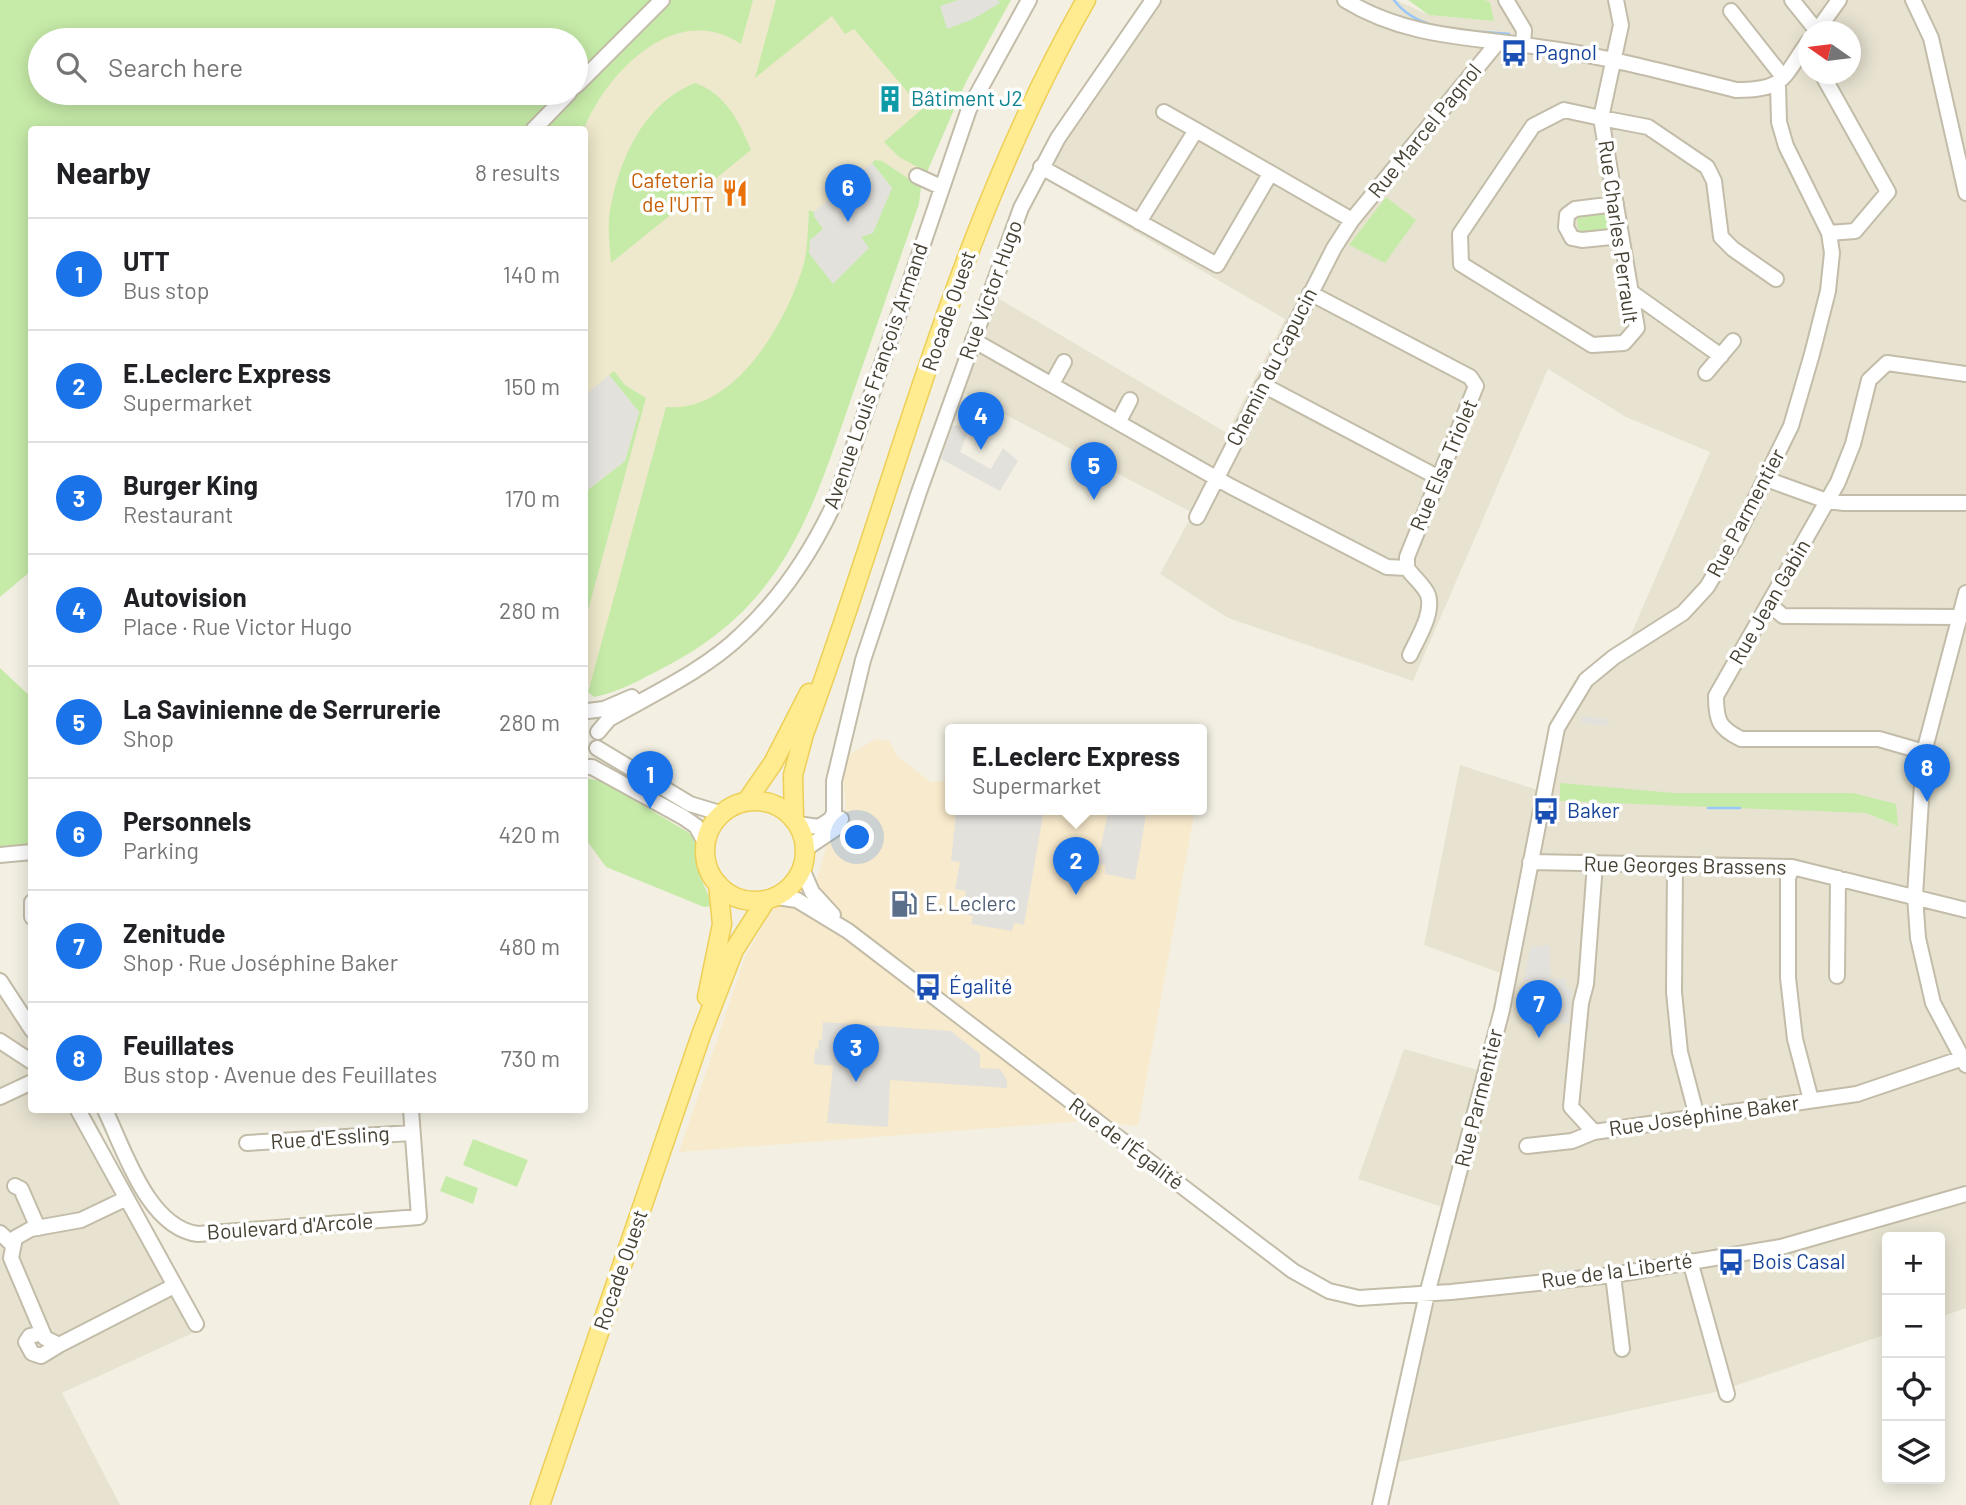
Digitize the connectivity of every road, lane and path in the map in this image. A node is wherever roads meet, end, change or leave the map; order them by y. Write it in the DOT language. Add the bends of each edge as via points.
graph roads {
  1 [pos="662,0"];
  2 [pos="1029,0"];
  3 [pos="1086,0"];
  4 [pos="1153,0"];
  5 [pos="1345,0"];
  6 [pos="1506,0"];
  7 [pos="1616,0"];
  8 [pos="1792,0"];
  9 [pos="1839,0"];
  10 [pos="1913,0"];
  11 [pos="1731,11"];
  12 [pos="1809,21"];
  13 [pos="1824,21"];
  14 [pos="1497,42"];
  15 [pos="1523,45"];
  16 [pos="1798,59"];
  17 [pos="1615,60"];
  18 [pos="588,74"];
  19 [pos="1781,81"];
  20 [pos="1828,84"];
  21 [pos="557,105"];
  22 [pos="1164,112"];
  23 [pos="1601,118"];
  24 [pos="537,126"];
  25 [pos="1196,130"];
  26 [pos="1041,167"];
  27 [pos="1270,174"];
  28 [pos="917,176"];
  29 [pos="942,187"];
  30 [pos="1966,193"];
  31 [pos="1616,204"];
  32 [pos="1352,220"];
  33 [pos="1139,222"];
  34 [pos="1829,233"];
  35 [pos="1622,236"];
  36 [pos="1776,279"];
  37 [pos="1631,292"];
  38 [pos="1310,293"];
  39 [pos="1653,308"];
  40 [pos="1637,328"];
  41 [pos="973,340"];
  42 [pos="1733,341"];
  43 [pos="1721,356"];
  44 [pos="1064,362"];
  45 [pos="1706,373"];
  46 [pos="1966,374"];
  47 [pos="1052,384"];
  48 [pos="1263,385"];
  49 [pos="1130,400"];
  50 [pos="1118,421"];
  51 [pos="1217,477"];
  52 [pos="1439,478"];
  53 [pos="1766,479"];
  54 [pos="1827,501"];
  55 [pos="1966,503"];
  56 [pos="1196,517"];
  57 [pos="1407,568"];
  58 [pos="1966,593"];
  59 [pos="1769,604"];
  60 [pos="1961,617"];
  61 [pos="839,634"];
  62 [pos="1410,655"];
  63 [pos="684,675"];
  64 [pos="588,709"];
  65 [pos="588,713"];
  66 [pos="598,732"];
  67 [pos="597,748"];
  68 [pos="1924,752"];
  69 [pos="588,762"];
  70 [pos="588,767"];
  71 [pos="837,768"];
  72 [pos="746,802"];
  73 [pos="723,814"];
  74 [pos="796,822"];
  75 [pos="706,844"];
  76 [pos="805,849"];
  77 [pos="28,852"];
  78 [pos="0,855"];
  79 [pos="1531,862"];
  80 [pos="1595,864"];
  81 [pos="1675,865"];
  82 [pos="1792,867"];
  83 [pos="802,869"];
  84 [pos="1838,877"];
  85 [pos="718,884"];
  86 [pos="1915,896"];
  87 [pos="771,898"];
  88 [pos="1966,910"];
  89 [pos="848,931"];
  90 [pos="1837,976"];
  91 [pos="0,981"];
  92 [pos="28,1024"];
  93 [pos="701,1035"];
  94 [pos="0,1041"];
  95 [pos="28,1059"];
  96 [pos="1964,1060"];
  97 [pos="28,1084"];
  98 [pos="0,1097"];
  99 [pos="1811,1100"];
  100 [pos="80,1113"];
  101 [pos="106,1113"];
  102 [pos="411,1113"];
  103 [pos="1696,1117"];
  104 [pos="1594,1132"];
  105 [pos="412,1133"];
  106 [pos="247,1143"];
  107 [pos="1527,1146"];
  108 [pos="15,1186"];
  109 [pos="1966,1194"];
  110 [pos="125,1199"];
  111 [pos="38,1228"];
  112 [pos="0,1233"];
  113 [pos="12,1244"];
  114 [pos="1690,1261"];
  115 [pos="1613,1275"];
  116 [pos="174,1286"];
  117 [pos="1427,1294"];
  118 [pos="196,1324"];
  119 [pos="1622,1349"];
  120 [pos="1727,1394"];
  121 [pos="540,1505"];
  122 [pos="1380,1505"];
  1 -- 18 [label="street"];
  2 -- 29 [label="street, Avenue Louis François Armand" via="969,109"];
  3 -- 61 [label="main road, Rocade Ouest" via="1036,95 989,202"];
  4 -- 26 [label="street, Rue Victor Hugo"];
  5 -- 14 [label="street" via="1408,30"];
  6 -- 15 [label="street" via="1524,30"];
  7 -- 17 [label="street, Rue Charles Perrault" via="1621,25"];
  8 -- 12 [label="street"];
  9 -- 13 [label="street"];
  10 -- 30 [label="street" via="1931,38"];
  11 -- 19 [label="street"];
  14 -- 15 [label="street"];
  14 -- 32 [label="street, Rue Marcel Pagnol"];
  15 -- 17 [label="street"];
  16 -- 19 [label="street"];
  17 -- 19 [label="street" via="1736,90 1764,90"];
  17 -- 23 [label="street, Rue Charles Perrault"];
  19 -- 34 [label="street, Rue Parmentier" via="1779,122 1786,146"];
  20 -- 34 [label="street" via="1888,192 1855,231"];
  21 -- 24 [label="street"];
  22 -- 25 [label="street"];
  23 -- 31 [label="street, Rue Charles Perrault"];
  23 -- 36 [label="street" via="1648,127 1707,167 1714,181 1721,237"];
  23 -- 40 [label="street, Rue Charles Perrault" via="1564,110 1533,126 1460,234 1461,264 1592,345 1624,343"];
  25 -- 27 [label="street"];
  25 -- 33 [label="street"];
  26 -- 33 [label="street"];
  26 -- 41 [label="street, Rue Victor Hugo" via="1007,243"];
  27 -- 32 [label="street"];
  27 -- 33 [label="street" via="1217,265"];
  28 -- 29 [label="street"];
  29 -- 63 [label="street, Avenue Louis François Armand" via="838,492 818,537 790,580 741,636"];
  31 -- 35 [label="street, Rue Charles Perrault"];
  31 -- 35 [label="street" via="1575,209 1567,215 1566,227 1572,238 1582,240"];
  32 -- 38 [label="street, Chemin du Capucin"];
  34 -- 53 [label="street, Rue Parmentier" via="1828,291 1812,354 1791,426"];
  35 -- 37 [label="street, Rue Charles Perrault"];
  37 -- 39 [label="street"];
  37 -- 40 [label="street, Rue Charles Perrault"];
  38 -- 48 [label="street, Chemin du Capucin"];
  38 -- 52 [label="street, Rue Elsa Triolet" via="1480,384"];
  39 -- 40 [label="street"];
  39 -- 43 [label="street"];
  41 -- 47 [label="street"];
  41 -- 71 [label="street, Rue Victor Hugo" via="876,620"];
  42 -- 43 [label="street"];
  43 -- 45 [label="street"];
  44 -- 47 [label="street"];
  46 -- 54 [label="street, Rue Jean Gabin" via="1887,363 1876,371 1869,380 1853,444"];
  47 -- 50 [label="street"];
  48 -- 51 [label="street, Chemin du Capucin"];
  48 -- 52 [label="street"];
  49 -- 50 [label="street"];
  50 -- 51 [label="street"];
  51 -- 56 [label="street, Chemin du Capucin"];
  51 -- 57 [label="street" via="1387,568"];
  52 -- 57 [label="street, Rue Elsa Triolet" via="1410,546"];
  53 -- 54 [label="street"];
  53 -- 79 [label="street, Rue Parmentier" via="1722,566 1696,601 1586,680 1568,707 1557,728"];
  54 -- 55 [label="street"];
  54 -- 59 [label="street, Rue Jean Gabin"];
  57 -- 62 [label="street" via="1429,603"];
  58 -- 60 [label="street"];
  59 -- 60 [label="street" via="1783,616"];
  59 -- 68 [label="street, Rue Jean Gabin" via="1716,696 1716,713 1724,731 1741,738 1879,739"];
  60 -- 68 [label="street"];
  61 -- 72 [label="main road, Rocade Ouest" via="773,763"];
  61 -- 74 [label="main road, Rocade Ouest" via="793,775"];
  63 -- 64 [label="street, Avenue Louis François Armand" via="604,709"];
  63 -- 66 [label="street, Avenue Louis François Armand" via="610,719"];
  65 -- 66 [label="street"];
  66 -- 67 [label="street"];
  67 -- 69 [label="street"];
  67 -- 73 [label="street" via="690,804"];
  68 -- 86 [label="street"];
  70 -- 75 [label="street" via="683,817 696,826"];
  71 -- 74 [label="street, Rue Victor Hugo" via="831,819 819,827"];
  71 -- 76 [label="street, Rue Victor Hugo" via="840,822"];
  72 -- 73 [label="main road"];
  72 -- 74 [label="main road" via="772,804"];
  73 -- 75 [label="main road"];
  74 -- 76 [label="main road"];
  75 -- 85 [label="main road" via="706,861"];
  76 -- 83 [label="main road"];
  77 -- 78 [label="street"];
  79 -- 80 [label="street, Rue Georges Brassens"];
  79 -- 117 [label="street, Rue Parmentier" via="1502,1010"];
  80 -- 81 [label="street, Rue Georges Brassens"];
  80 -- 104 [label="street, Rue Joséphine Baker" via="1571,1107"];
  81 -- 82 [label="street, Rue Georges Brassens"];
  81 -- 103 [label="street" via="1674,992 1681,1052"];
  82 -- 84 [label="street, Rue Georges Brassens"];
  82 -- 99 [label="street" via="1788,878 1788,978 1795,1039"];
  83 -- 87 [label="main road" via="788,890"];
  83 -- 89 [label="street" via="813,892"];
  84 -- 86 [label="street, Rue Georges Brassens"];
  84 -- 90 [label="street"];
  85 -- 87 [label="main road" via="740,899"];
  85 -- 93 [label="main road, Rocade Ouest" via="722,924"];
  86 -- 88 [label="street, Rue Georges Brassens"];
  86 -- 96 [label="street" via="1918,938 1933,1003"];
  87 -- 89 [label="street" via="803,902"];
  87 -- 93 [label="main road, Rocade Ouest" via="734,950"];
  89 -- 117 [label="street, Rue de l'Égalité" via="1310,1282 1329,1292 1359,1298"];
  91 -- 92 [label="street"];
  93 -- 121 [label="main road, Rocade Ouest"];
  94 -- 95 [label="street"];
  96 -- 99 [label="street, Rue Joséphine Baker" via="1857,1094"];
  97 -- 98 [label="street"];
  99 -- 103 [label="street, Rue Joséphine Baker"];
  100 -- 110 [label="street"];
  101 -- 105 [label="street, Boulevard d'Arcole" via="153,1209 187,1232 419,1217"];
  102 -- 105 [label="street"];
  103 -- 104 [label="street, Rue Joséphine Baker"];
  104 -- 107 [label="street" via="1572,1141"];
  105 -- 106 [label="street, Rue d'Essling"];
  108 -- 111 [label="street" via="21,1189"];
  109 -- 114 [label="street, Rue de la Liberté" via="1781,1247"];
  110 -- 111 [label="street" via="81,1220"];
  110 -- 116 [label="street"];
  111 -- 113 [label="street" via="23,1233"];
  112 -- 113 [label="street"];
  113 -- 116 [label="street" via="12,1258 43,1333 59,1345"];
  114 -- 115 [label="street, Rue de la Liberté"];
  114 -- 120 [label="street"];
  115 -- 117 [label="street, Rue de la Liberté"];
  115 -- 119 [label="street"];
  116 -- 118 [label="street"];
  117 -- 122 [label="street, Rue Parmentier"];
}
